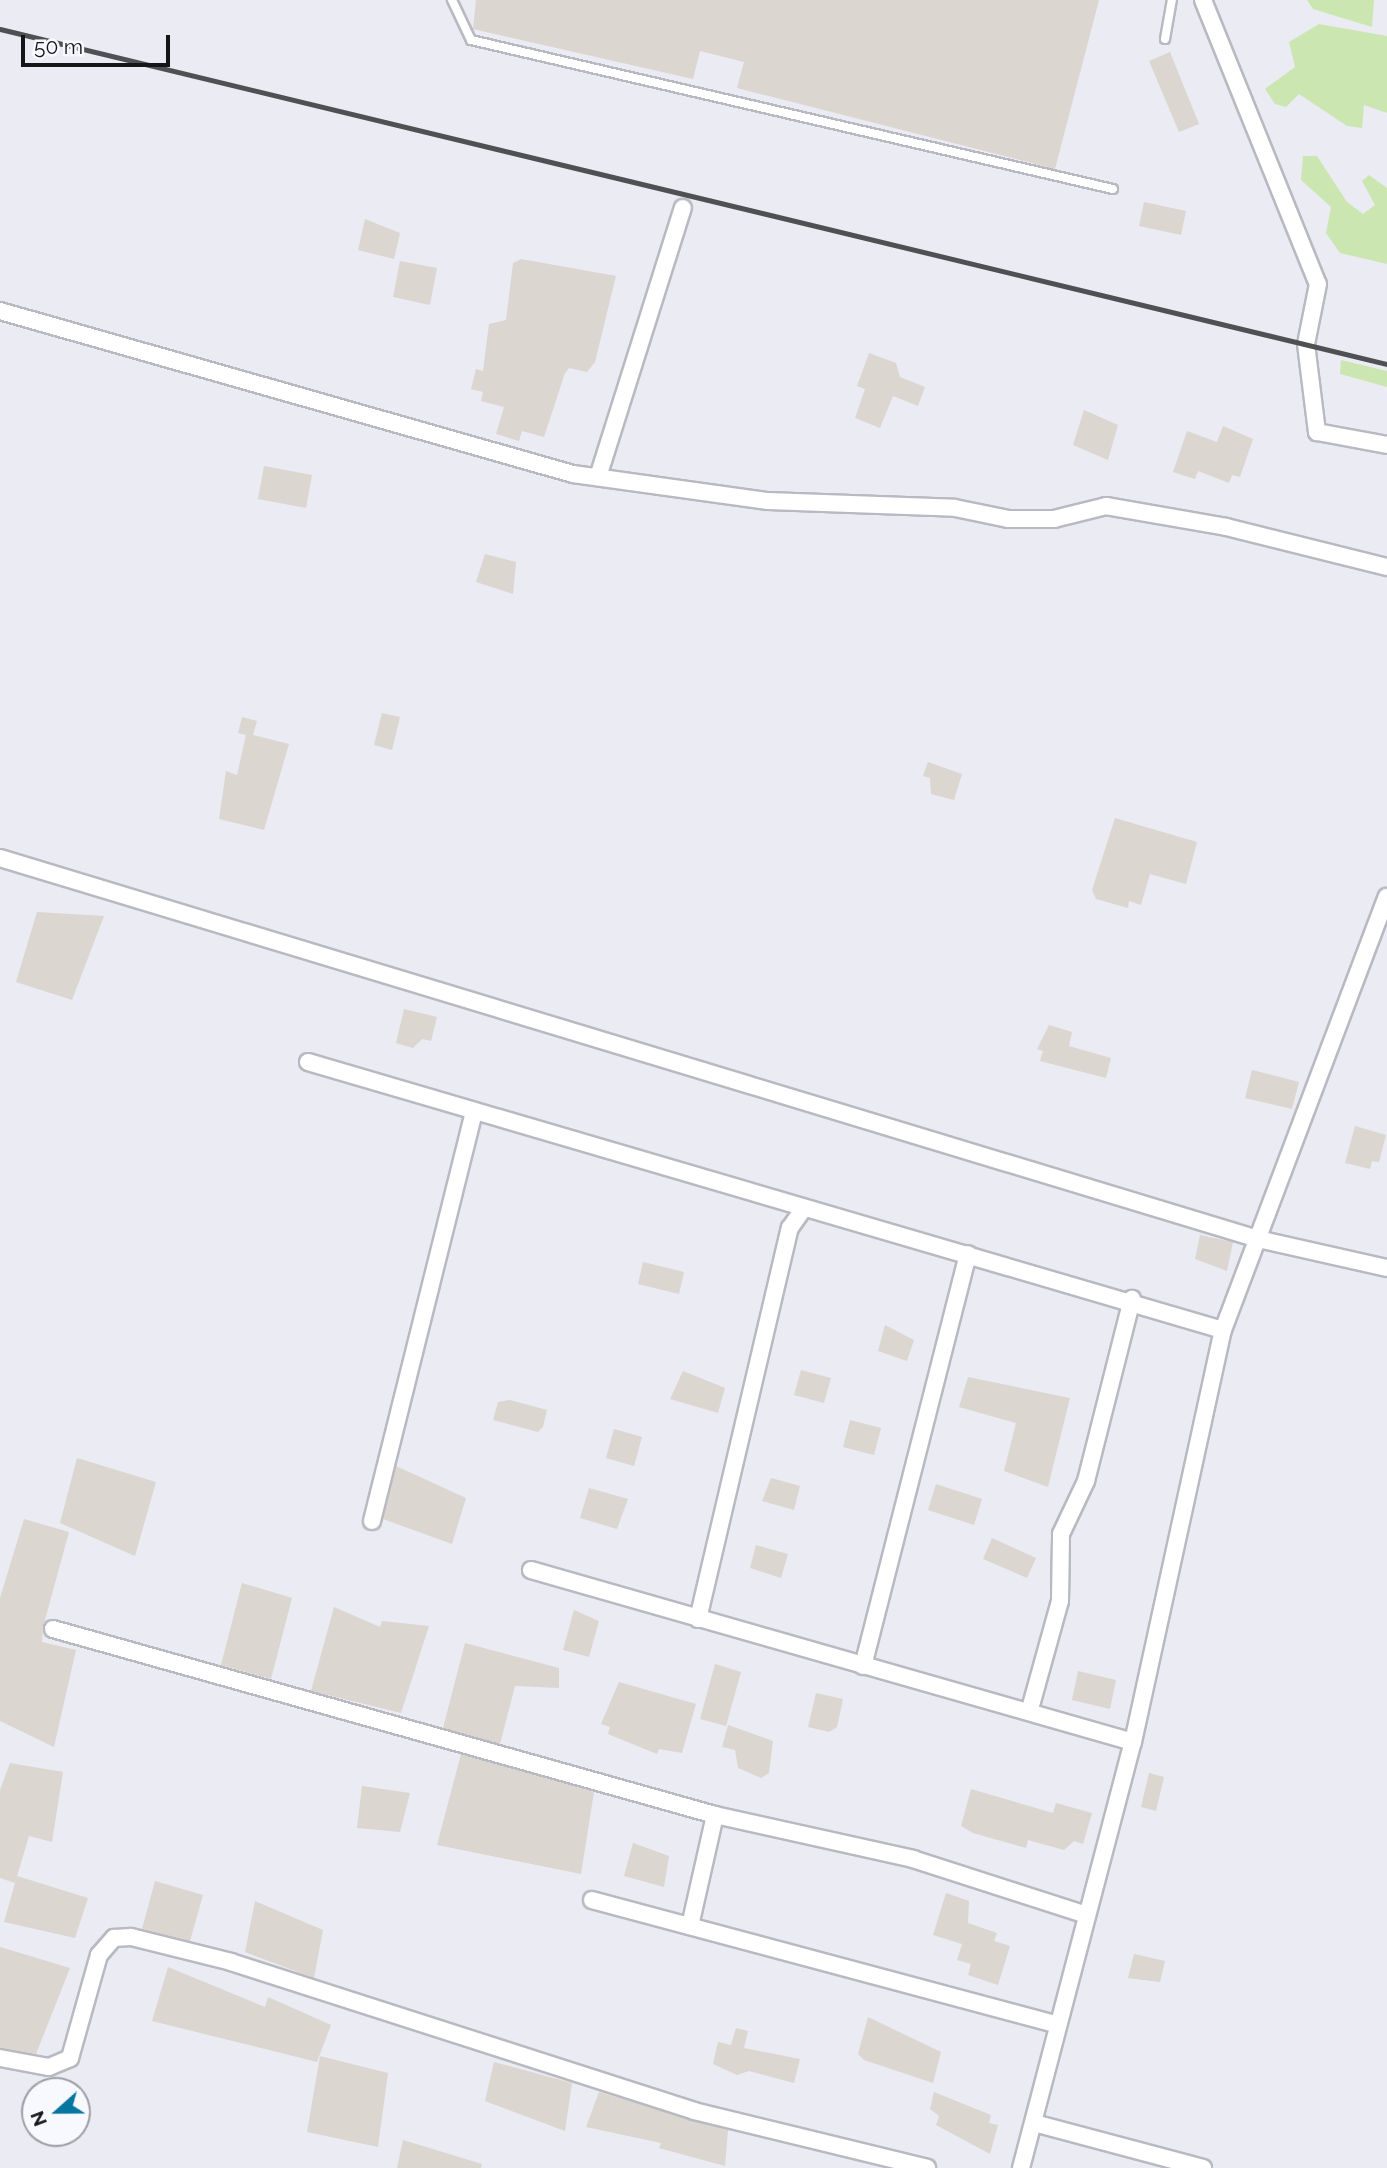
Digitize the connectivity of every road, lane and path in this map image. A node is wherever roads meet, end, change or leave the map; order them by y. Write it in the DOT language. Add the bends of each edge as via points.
graph roads {
  1 [pos="452,0"];
  2 [pos="1172,0"];
  3 [pos="1203,0"];
  4 [pos="1165,39"];
  5 [pos="1113,189"];
  6 [pos="683,208"];
  7 [pos="0,311"];
  8 [pos="1387,445"];
  9 [pos="598,477"];
  10 [pos="1387,567"];
  11 [pos="0,858"];
  12 [pos="1387,897"];
  13 [pos="308,1062"];
  14 [pos="474,1111"];
  15 [pos="804,1208"];
  16 [pos="1258,1239"];
  17 [pos="968,1254"];
  18 [pos="1387,1268"];
  19 [pos="1132,1299"];
  20 [pos="1223,1330"];
  21 [pos="372,1521"];
  22 [pos="531,1570"];
  23 [pos="698,1619"];
  24 [pos="52,1629"];
  25 [pos="863,1666"];
  26 [pos="1030,1709"];
  27 [pos="1133,1742"];
  28 [pos="715,1815"];
  29 [pos="592,1900"];
  30 [pos="1083,1914"];
  31 [pos="690,1927"];
  32 [pos="1057,2025"];
  33 [pos="0,2058"];
  34 [pos="1034,2123"];
  35 [pos="919,2167"];
  36 [pos="1021,2168"];
  37 [pos="1203,2168"];
  1 -- 5 [label="lane" via="471,40"];
  2 -- 4 [label="lane"];
  3 -- 8 [label="street" via="1318,284 1306,344 1317,432"];
  6 -- 9 [label="street"];
  7 -- 9 [label="street"];
  9 -- 10 [label="street" via="835,506 955,508 1008,520 1054,519 1106,506 1226,527"];
  11 -- 16 [label="street"];
  12 -- 16 [label="street"];
  13 -- 14 [label="street"];
  14 -- 15 [label="street"];
  14 -- 21 [label="street"];
  15 -- 17 [label="street"];
  15 -- 23 [label="street" via="790,1228"];
  16 -- 18 [label="street"];
  16 -- 20 [label="street"];
  17 -- 19 [label="street"];
  17 -- 25 [label="street"];
  19 -- 20 [label="street"];
  19 -- 26 [label="street" via="1086,1481 1061,1534 1060,1601"];
  20 -- 27 [label="street"];
  22 -- 23 [label="street"];
  23 -- 25 [label="street"];
  24 -- 28 [label="street"];
  25 -- 26 [label="street"];
  26 -- 27 [label="street"];
  27 -- 30 [label="street"];
  28 -- 30 [label="street" via="913,1859"];
  28 -- 31 [label="street"];
  29 -- 31 [label="street"];
  30 -- 32 [label="street"];
  31 -- 32 [label="street"];
  32 -- 34 [label="street"];
  33 -- 35 [label="street" via="42,2068 70,2058 99,1955 114,1938 131,1937 231,1962 694,2111"];
  34 -- 36 [label="street"];
  34 -- 37 [label="street"];
}
